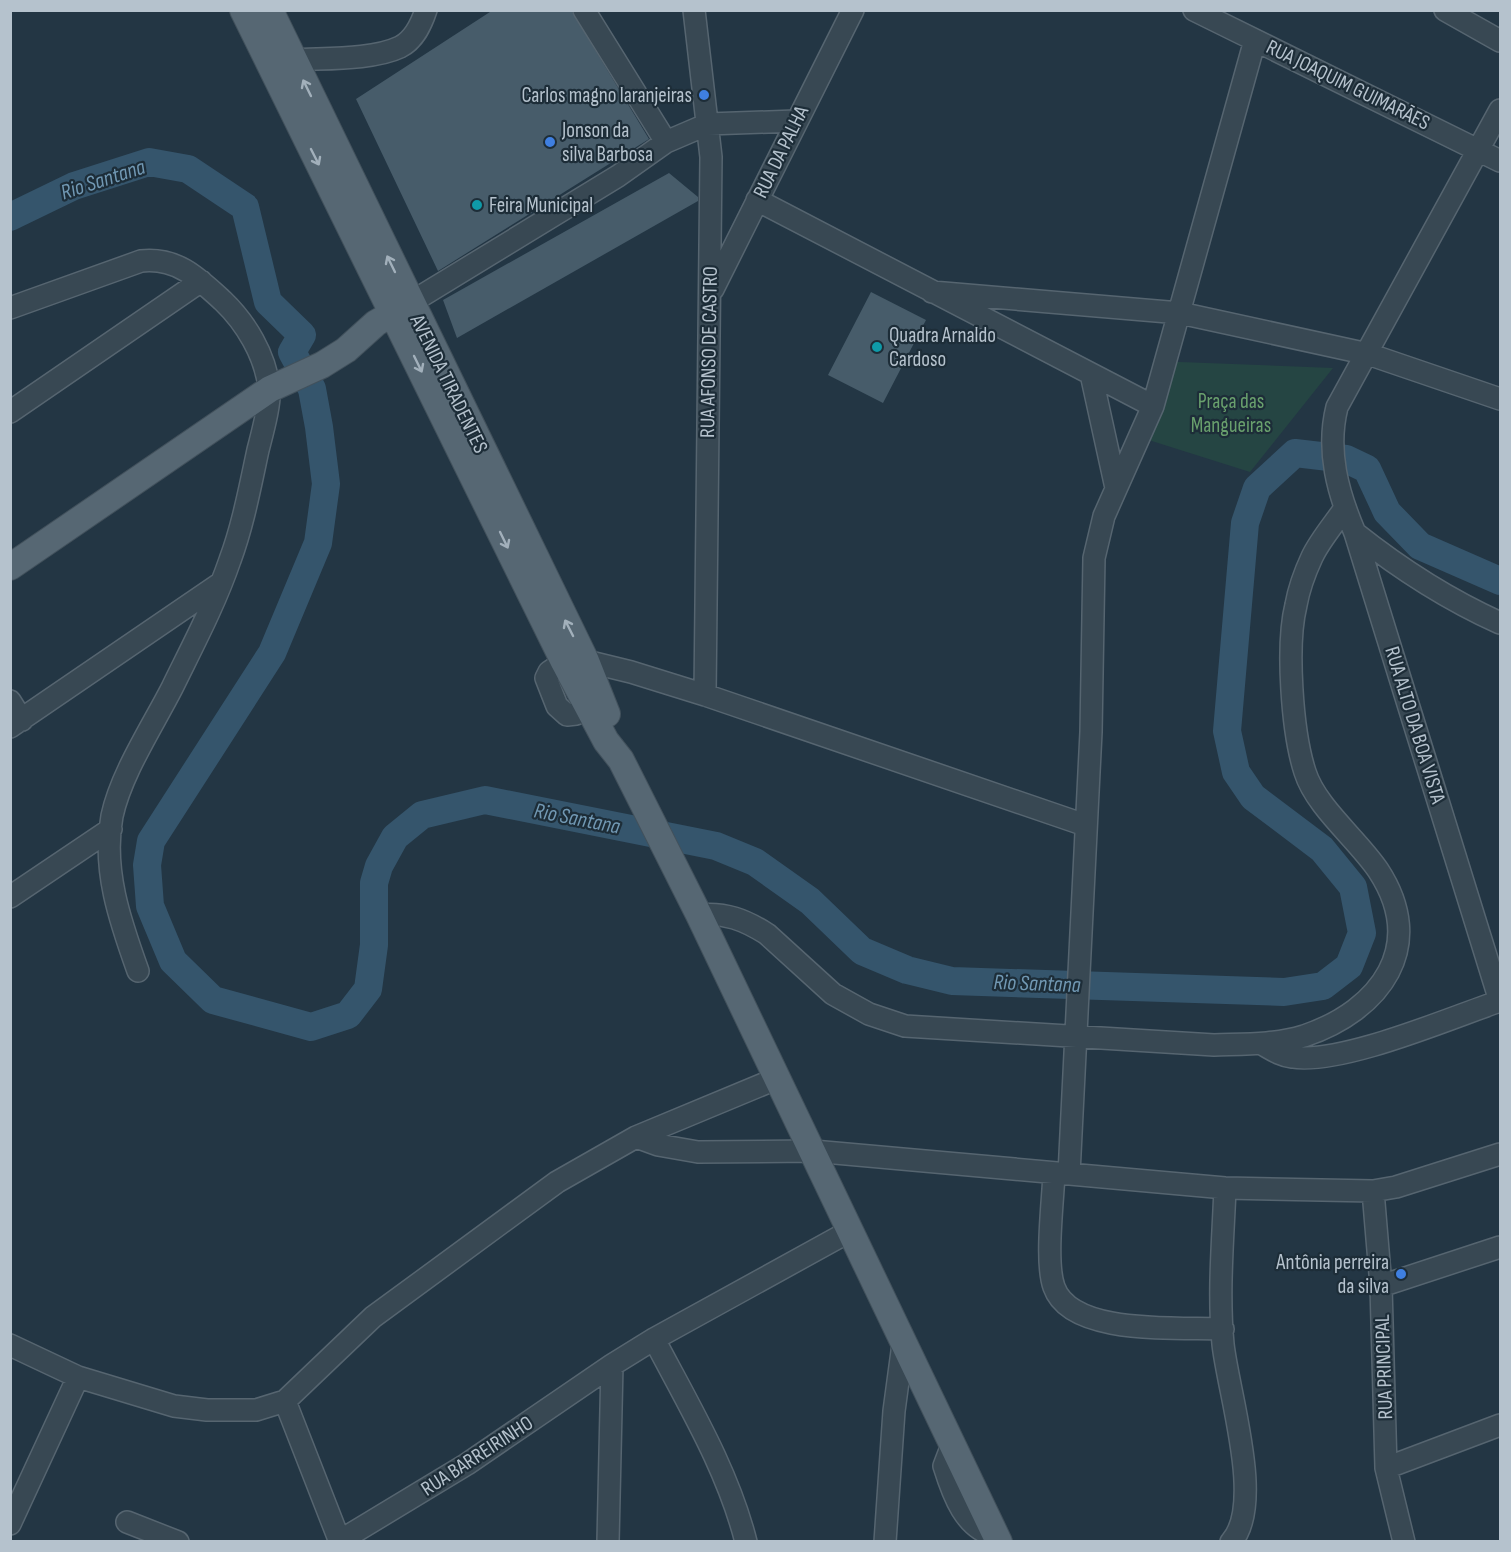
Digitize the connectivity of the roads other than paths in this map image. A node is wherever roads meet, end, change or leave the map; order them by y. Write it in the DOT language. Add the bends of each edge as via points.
graph roads {
  1 [pos="426,10"];
  2 [pos="584,10"];
  3 [pos="694,10"];
  4 [pos="853,10"];
  5 [pos="1194,10"];
  6 [pos="1445,10"];
  7 [pos="271,11"];
  8 [pos="248,21"];
  9 [pos="1255,40"];
  10 [pos="1500,41"];
  11 [pos="294,60"];
  12 [pos="1500,110"];
  13 [pos="796,121"];
  14 [pos="708,124"];
  15 [pos="666,142"];
  16 [pos="1479,150"];
  17 [pos="1500,161"];
  18 [pos="757,200"];
  19 [pos="201,281"];
  20 [pos="932,292"];
  21 [pos="710,295"];
  22 [pos="10,308"];
  23 [pos="402,308"];
  24 [pos="1180,313"];
  25 [pos="1368,354"];
  26 [pos="1091,374"];
  27 [pos="270,389"];
  28 [pos="1500,399"];
  29 [pos="1153,406"];
  30 [pos="10,412"];
  31 [pos="1116,488"];
  32 [pos="1345,508"];
  33 [pos="1355,533"];
  34 [pos="10,567"];
  35 [pos="222,583"];
  36 [pos="1500,623"];
  37 [pos="575,662"];
  38 [pos="705,695"];
  39 [pos="10,701"];
  40 [pos="596,707"];
  41 [pos="16,723"];
  42 [pos="1085,825"];
  43 [pos="111,829"];
  44 [pos="10,897"];
  45 [pos="699,915"];
  46 [pos="138,971"];
  47 [pos="1500,1001"];
  48 [pos="1077,1037"];
  49 [pos="1262,1044"];
  50 [pos="778,1078"];
  51 [pos="636,1137"];
  52 [pos="813,1151"];
  53 [pos="1500,1154"];
  54 [pos="1061,1173"];
  55 [pos="1225,1188"];
  56 [pos="1373,1191"];
  57 [pos="850,1231"];
  58 [pos="1500,1247"];
  59 [pos="1381,1286"];
  60 [pos="1222,1329"];
  61 [pos="654,1338"];
  62 [pos="903,1344"];
  63 [pos="10,1345"];
  64 [pos="612,1365"];
  65 [pos="78,1377"];
  66 [pos="285,1401"];
  67 [pos="1500,1425"];
  68 [pos="1386,1468"];
  69 [pos="127,1522"];
  70 [pos="10,1524"];
  71 [pos="998,1539"];
  72 [pos="339,1541"];
  73 [pos="178,1542"];
  74 [pos="608,1542"];
  75 [pos="746,1542"];
  76 [pos="885,1542"];
  77 [pos="1231,1542"];
  78 [pos="1404,1542"];
  1 -- 11 [label="street" via="418,30 398,48"];
  2 -- 15 [label="street"];
  3 -- 14 [label="street, RUA AFONSO DE CASTRO"];
  4 -- 13 [label="street, RUA DA PALHA"];
  5 -- 9 [label="street, RUA JOAQUIM GUIMARÃES"];
  6 -- 10 [label="street"];
  7 -- 8 [label="street"];
  7 -- 11 [label="main road, AVENIDA TIRADENTES"];
  8 -- 23 [label="main road, one-way"];
  9 -- 16 [label="street, RUA JOAQUIM GUIMARÃES"];
  9 -- 24 [label="street"];
  23 -- 11 [label="main road, AVENIDA TIRADENTES, one-way"];
  12 -- 16 [label="street"];
  13 -- 14 [label="street"];
  13 -- 18 [label="street, RUA DA PALHA"];
  14 -- 15 [label="street"];
  14 -- 21 [label="street, RUA AFONSO DE CASTRO" via="712,168"];
  15 -- 23 [label="street" via="618,176"];
  16 -- 17 [label="street, RUA JOAQUIM GUIMARÃES"];
  16 -- 25 [label="street"];
  18 -- 20 [label="street"];
  18 -- 21 [label="street, RUA DA PALHA"];
  19 -- 22 [label="street" via="174,263 141,261"];
  19 -- 27 [label="street" via="233,310 244,326 261,357"];
  19 -- 30 [label="street"];
  20 -- 24 [label="street"];
  20 -- 26 [label="street"];
  21 -- 38 [label="street, RUA AFONSO DE CASTRO"];
  23 -- 27 [label="main road" via="322,365"];
  23 -- 37 [label="main road"];
  24 -- 25 [label="street"];
  24 -- 29 [label="street"];
  25 -- 28 [label="street"];
  25 -- 32 [label="street, RUA ALTO DA BOA VISTA" via="1337,407 1332,429 1331,448"];
  26 -- 29 [label="street"];
  26 -- 31 [label="street"];
  27 -- 34 [label="main road"];
  27 -- 35 [label="street" via="239,534"];
  29 -- 31 [label="street"];
  31 -- 42 [label="street" via="1098,534 1094,558"];
  32 -- 33 [label="street, RUA ALTO DA BOA VISTA"];
  32 -- 49 [label="street" via="1313,555 1295,606 1292,657 1298,747 1305,774 1378,871 1392,896 1400,922 1398,953 1384,983 1363,1005 1337,1022 1303,1036"];
  33 -- 36 [label="street" via="1426,582"];
  33 -- 47 [label="street, RUA ALTO DA BOA VISTA"];
  35 -- 41 [label="street"];
  35 -- 43 [label="street" via="123,786"];
  37 -- 38 [label="street"];
  37 -- 40 [label="main road"];
  37 -- 40 [label="street" via="549,672 546,678 556,706 567,715"];
  38 -- 42 [label="street"];
  39 -- 41 [label="street"];
  40 -- 45 [label="main road"];
  42 -- 48 [label="street"];
  43 -- 44 [label="street"];
  43 -- 46 [label="street" via="112,883"];
  45 -- 48 [label="street" via="718,913 767,934 833,994 869,1014 905,1026"];
  45 -- 50 [label="main road"];
  47 -- 49 [label="street" via="1337,1054 1307,1059 1290,1057"];
  48 -- 49 [label="street"];
  48 -- 54 [label="street"];
  50 -- 51 [label="street"];
  50 -- 52 [label="main road"];
  51 -- 52 [label="street" via="698,1152"];
  51 -- 66 [label="street" via="557,1182 482,1234 373,1317"];
  52 -- 54 [label="street"];
  52 -- 57 [label="main road"];
  53 -- 56 [label="street"];
  54 -- 55 [label="street"];
  54 -- 60 [label="street" via="1051,1263 1059,1298 1071,1309 1106,1324"];
  55 -- 56 [label="street"];
  55 -- 60 [label="street"];
  56 -- 59 [label="street, RUA PRINCIPAL"];
  57 -- 61 [label="street, RUA BARREIRINHO"];
  57 -- 62 [label="main road"];
  58 -- 59 [label="street"];
  59 -- 68 [label="street, RUA PRINCIPAL"];
  60 -- 77 [label="street" via="1244,1468 1241,1528"];
  61 -- 64 [label="street, RUA BARREIRINHO"];
  61 -- 75 [label="street" via="722,1473"];
  62 -- 71 [label="main road"];
  62 -- 76 [label="street"];
  63 -- 65 [label="street"];
  64 -- 72 [label="street, RUA BARREIRINHO" via="467,1464"];
  64 -- 74 [label="street"];
  65 -- 66 [label="street" via="166,1403 207,1410 256,1410"];
  65 -- 70 [label="street"];
  66 -- 72 [label="street"];
  67 -- 68 [label="street"];
  68 -- 78 [label="street, RUA PRINCIPAL"];
  69 -- 73 [label="street"];
}
